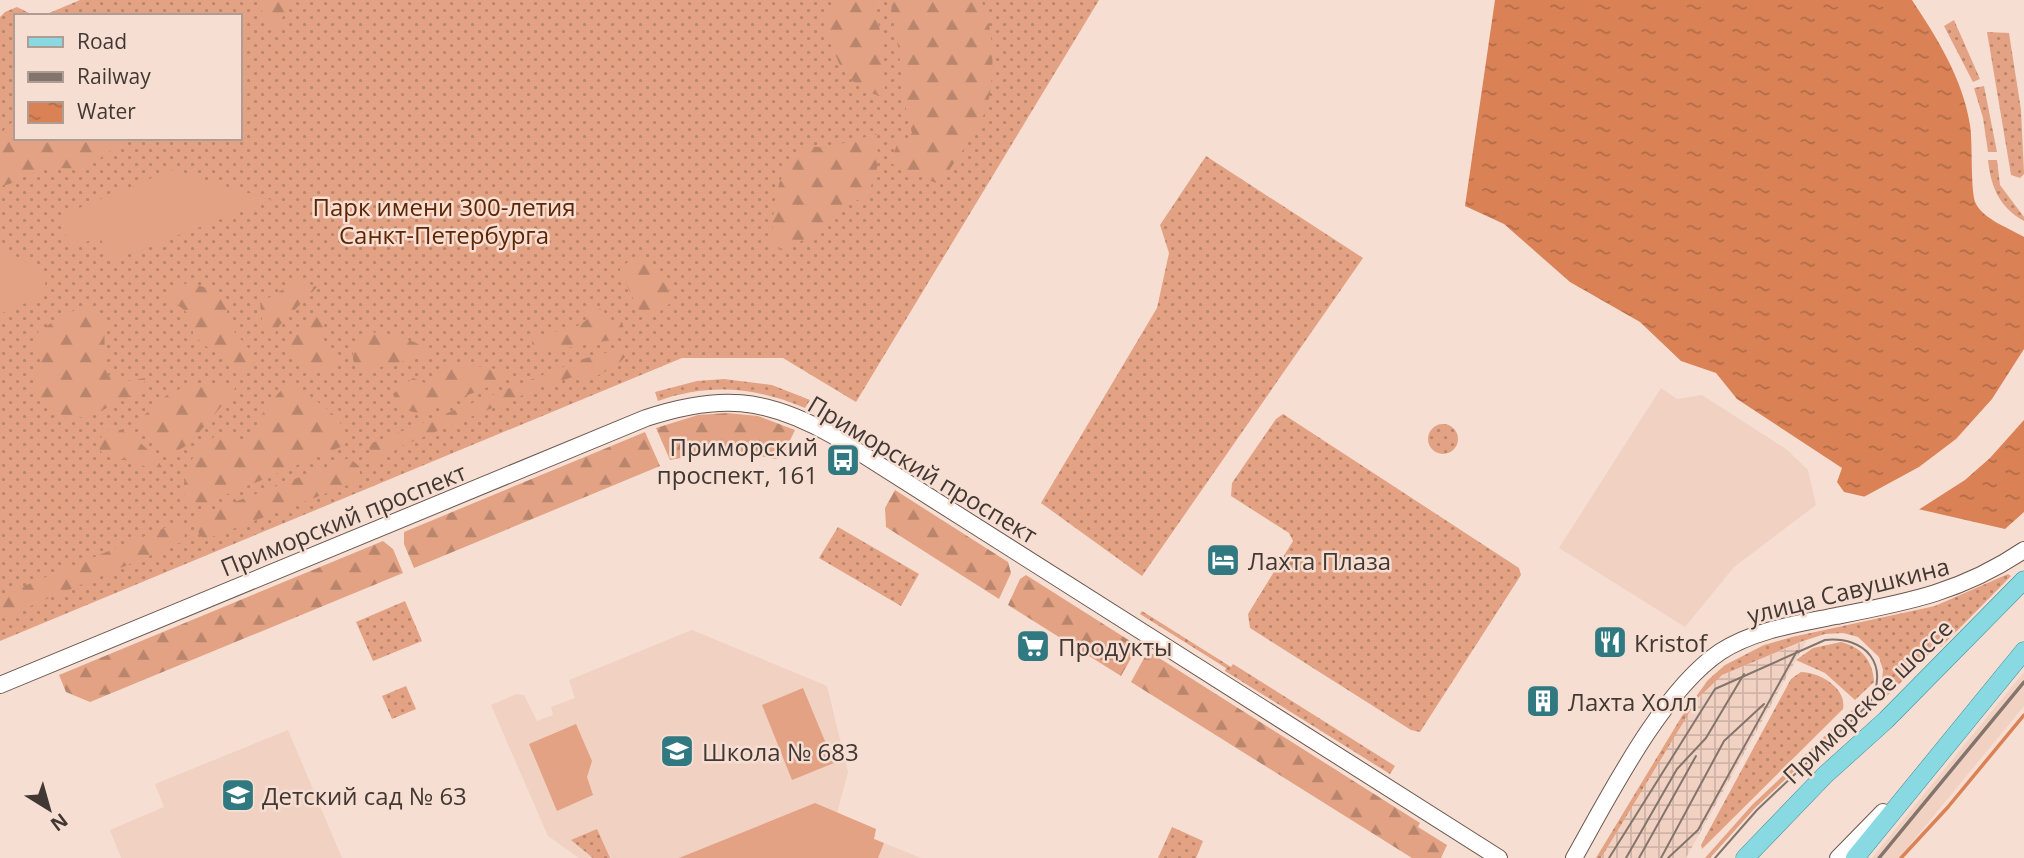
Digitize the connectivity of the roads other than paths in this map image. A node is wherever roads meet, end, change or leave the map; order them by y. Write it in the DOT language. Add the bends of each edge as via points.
graph roads {
  1 [pos="2024,550"];
  2 [pos="2024,580"];
  3 [pos="2024,651"];
  4 [pos="0,685"];
  5 [pos="1936,760"];
  6 [pos="1499,858"];
  7 [pos="1574,858"];
  8 [pos="1745,858"];
  9 [pos="1839,858"];
  10 [pos="1855,858"];
  1 -- 7 [label="street, улица Савушкина" via="1950,591 1763,633 1720,652 1685,683 1630,760"];
  2 -- 8 [label="main road, Приморское шоссе"];
  3 -- 5 [label="main road"];
  4 -- 6 [label="street, Приморский проспект" via="646,418 686,405 753,402 832,435"];
  5 -- 9 [label="street"];
  5 -- 10 [label="main road"];
}
